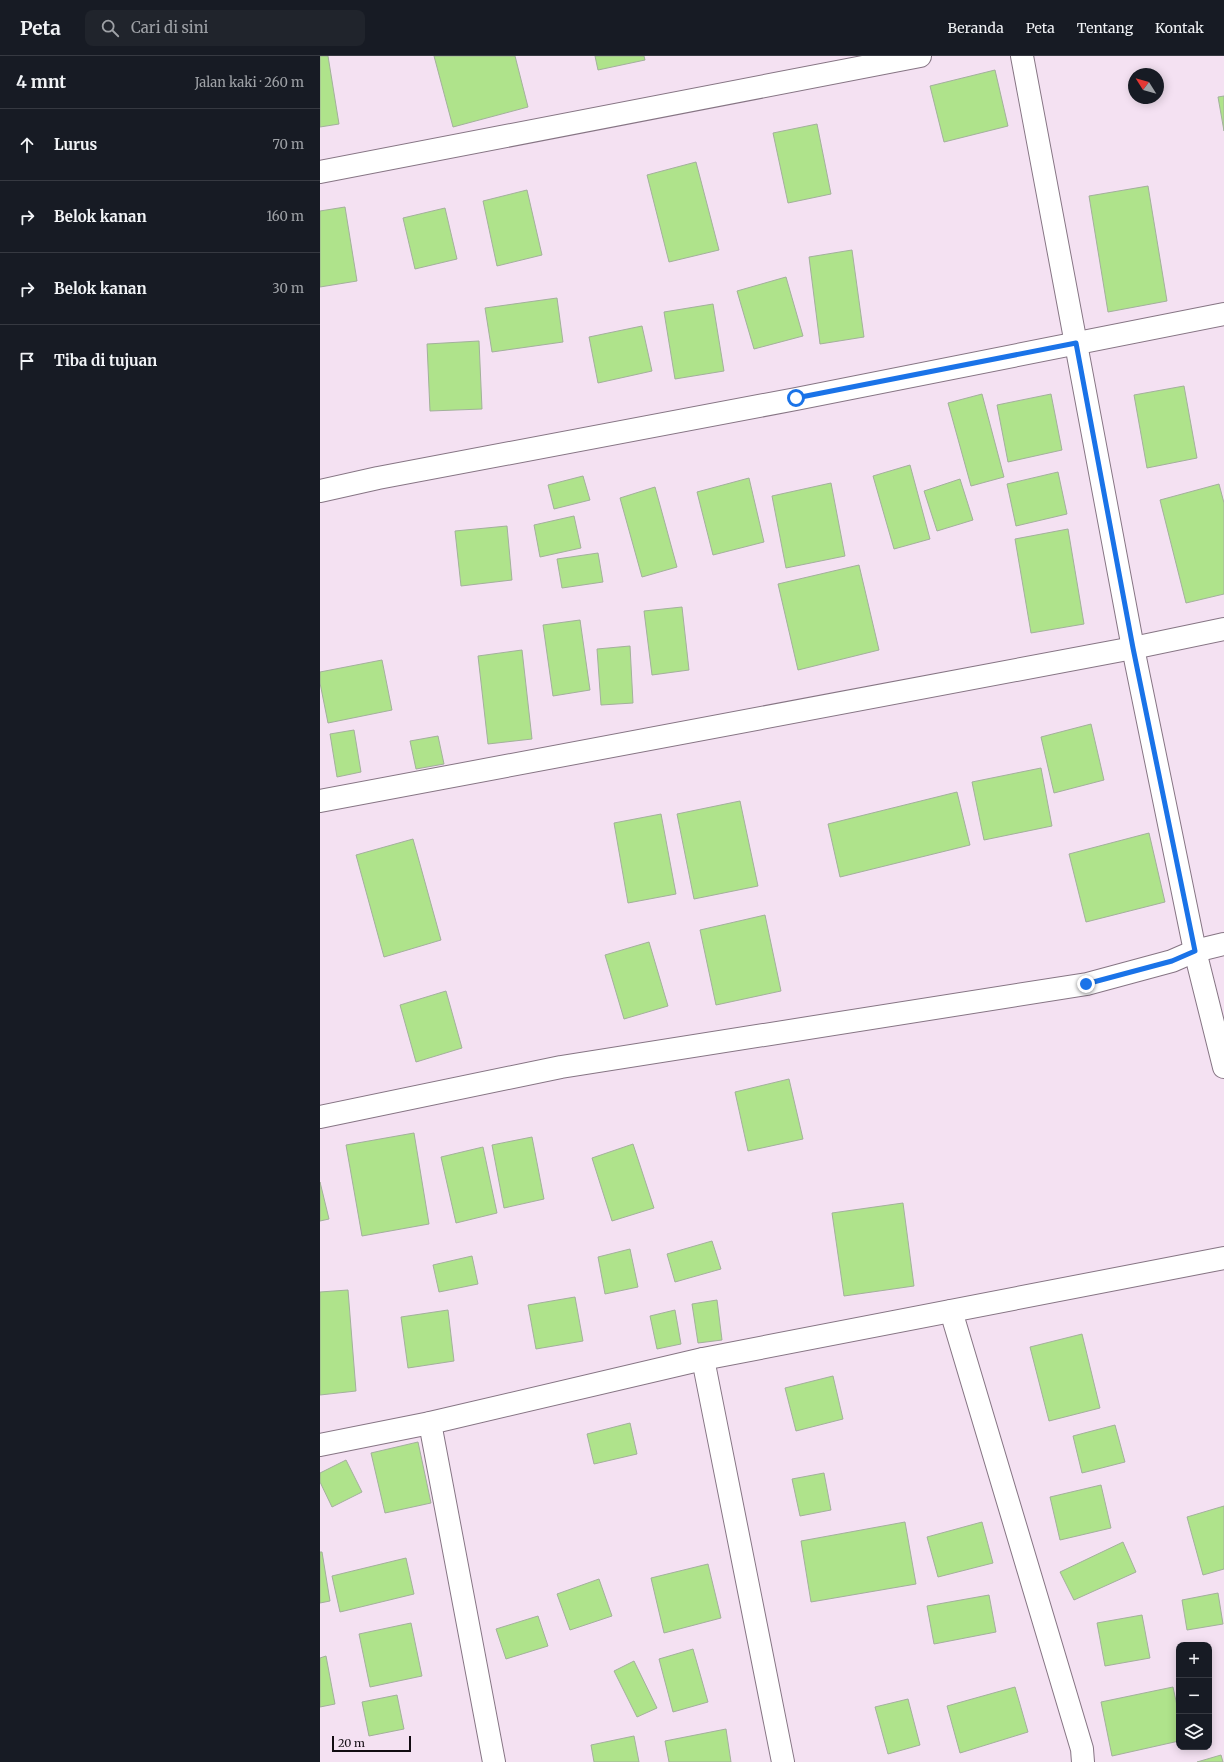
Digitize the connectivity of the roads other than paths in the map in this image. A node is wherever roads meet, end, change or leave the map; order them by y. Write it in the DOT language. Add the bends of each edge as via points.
graph roads {
  1 [pos="920,56"];
  2 [pos="1022,56"];
  3 [pos="320,172"];
  4 [pos="1224,314"];
  5 [pos="1076,343"];
  6 [pos="320,491"];
  7 [pos="1224,629"];
  8 [pos="1133,648"];
  9 [pos="320,801"];
  10 [pos="1224,944"];
  11 [pos="1195,951"];
  12 [pos="1224,1067"];
  13 [pos="320,1118"];
  14 [pos="1224,1258"];
  15 [pos="951,1311"];
  16 [pos="702,1359"];
  17 [pos="430,1423"];
  18 [pos="320,1445"];
  19 [pos="494,1762"];
  20 [pos="783,1762"];
  21 [pos="1083,1762"];
  1 -- 3 [label="street"];
  2 -- 5 [label="street"];
  4 -- 5 [label="street"];
  5 -- 6 [label="street"];
  5 -- 8 [label="street"];
  7 -- 8 [label="street"];
  8 -- 9 [label="street"];
  8 -- 11 [label="street"];
  10 -- 11 [label="street"];
  11 -- 12 [label="street"];
  11 -- 13 [label="street" via="1172,961 1086,984 561,1067"];
  14 -- 15 [label="street"];
  15 -- 16 [label="street"];
  15 -- 21 [label="street" via="1082,1749"];
  16 -- 17 [label="street"];
  16 -- 20 [label="street"];
  17 -- 18 [label="street"];
  17 -- 19 [label="street"];
}
